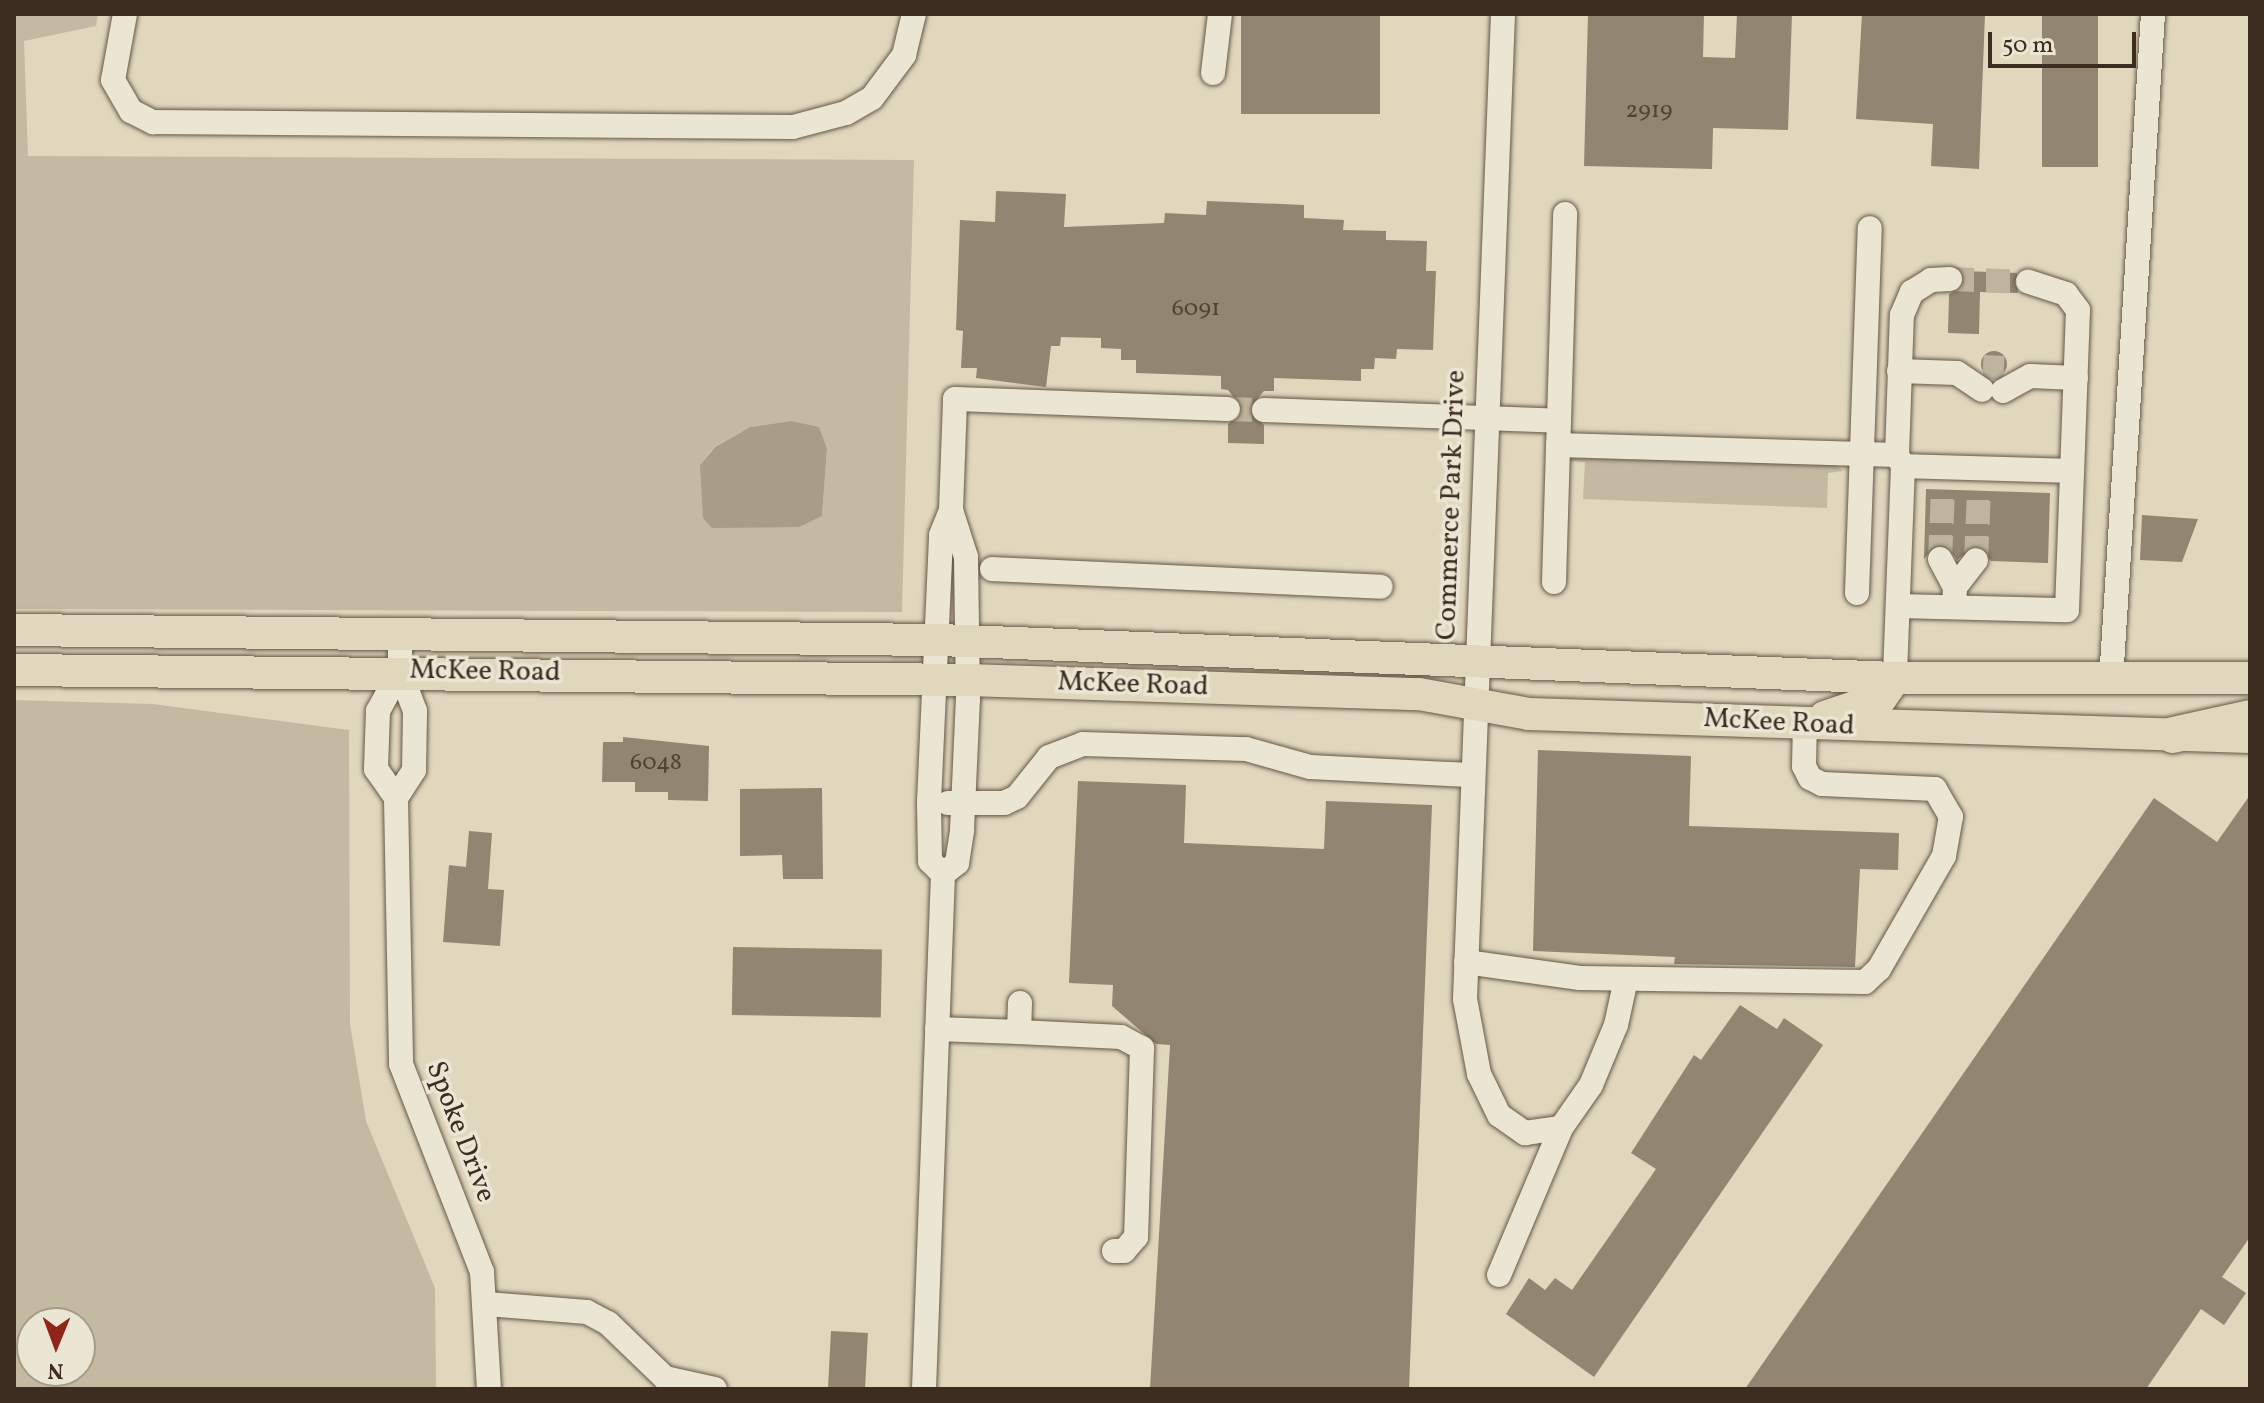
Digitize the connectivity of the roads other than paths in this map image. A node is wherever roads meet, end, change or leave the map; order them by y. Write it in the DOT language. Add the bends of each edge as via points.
graph roads {
  1 [pos="125,14"];
  2 [pos="914,14"];
  3 [pos="1220,14"];
  4 [pos="1503,14"];
  5 [pos="2153,14"];
  6 [pos="1213,73"];
  7 [pos="1565,214"];
  8 [pos="1870,228"];
  9 [pos="1950,279"];
  10 [pos="2028,282"];
  11 [pos="1899,371"];
  12 [pos="2076,378"];
  13 [pos="1228,409"];
  14 [pos="1264,410"];
  15 [pos="1486,419"];
  16 [pos="1559,433"];
  17 [pos="1863,454"];
  18 [pos="1900,460"];
  19 [pos="2071,471"];
  20 [pos="1940,559"];
  21 [pos="1976,560"];
  22 [pos="992,569"];
  23 [pos="1554,582"];
  24 [pos="1381,587"];
  25 [pos="1857,593"];
  26 [pos="1955,597"];
  27 [pos="1898,606"];
  28 [pos="14,630"];
  29 [pos="400,632"];
  30 [pos="953,640"];
  31 [pos="1477,661"];
  32 [pos="14,670"];
  33 [pos="400,671"];
  34 [pos="1895,678"];
  35 [pos="2250,678"];
  36 [pos="952,680"];
  37 [pos="2010,680"];
  38 [pos="2111,681"];
  39 [pos="1475,704"];
  40 [pos="2250,718"];
  41 [pos="1805,723"];
  42 [pos="1918,729"];
  43 [pos="2173,735"];
  44 [pos="2250,737"];
  45 [pos="1470,775"];
  46 [pos="396,798"];
  47 [pos="929,802"];
  48 [pos="963,804"];
  49 [pos="943,874"];
  50 [pos="1466,962"];
  51 [pos="1626,979"];
  52 [pos="1020,1003"];
  53 [pos="937,1029"];
  54 [pos="1019,1032"];
  55 [pos="1561,1128"];
  56 [pos="1114,1251"];
  57 [pos="1499,1275"];
  58 [pos="487,1304"];
  59 [pos="489,1389"];
  60 [pos="715,1389"];
  61 [pos="924,1389"];
  1 -- 2 [label="street" via="113,80 131,111 153,122 777,127 819,123 872,98 904,55"];
  3 -- 6 [label="street"];
  4 -- 15 [label="street, Commerce Park Drive"];
  5 -- 38 [label="street"];
  7 -- 16 [label="street"];
  8 -- 17 [label="street"];
  9 -- 11 [label="street" via="1931,280 1912,292 1902,315"];
  10 -- 12 [label="street" via="2066,294 2078,310"];
  11 -- 12 [label="street" via="1993,379"];
  11 -- 18 [label="street"];
  12 -- 19 [label="street"];
  13 -- 30 [label="street" via="955,399 951,510 966,557"];
  14 -- 15 [label="street"];
  15 -- 16 [label="street"];
  15 -- 31 [label="street, Commerce Park Drive"];
  16 -- 17 [label="street"];
  16 -- 23 [label="street"];
  17 -- 18 [label="street"];
  17 -- 25 [label="street"];
  18 -- 19 [label="street" via="1943,478"];
  18 -- 27 [label="street"];
  19 -- 26 [label="street" via="2067,610"];
  20 -- 26 [label="street"];
  21 -- 26 [label="street"];
  22 -- 24 [label="street"];
  26 -- 27 [label="street"];
  27 -- 34 [label="street"];
  28 -- 29 [label="main road, McKee Road"];
  29 -- 30 [label="main road, McKee Road"];
  29 -- 33 [label="street, Spoke Drive"];
  30 -- 31 [label="main road, McKee Road"];
  30 -- 36 [label="street"];
  31 -- 34 [label="main road, McKee Road"];
  31 -- 39 [label="street, Commerce Park Drive"];
  32 -- 33 [label="main road, McKee Road"];
  33 -- 36 [label="main road, McKee Road"];
  33 -- 46 [label="street, Spoke Drive" via="415,711 414,770"];
  33 -- 46 [label="street, Spoke Drive" via="378,711 376,769"];
  34 -- 37 [label="main road, McKee Road"];
  34 -- 41 [label="main road" via="1872,703"];
  35 -- 38 [label="main road, McKee Road"];
  36 -- 39 [label="main road, McKee Road" via="1419,694"];
  36 -- 47 [label="street"];
  36 -- 48 [label="street"];
  37 -- 38 [label="main road, McKee Road"];
  37 -- 42 [label="main road" via="1932,697 1921,706"];
  39 -- 41 [label="main road, McKee Road" via="1529,714"];
  39 -- 45 [label="street, Commerce Park Drive"];
  40 -- 43 [label="highway"];
  41 -- 42 [label="main road, McKee Road"];
  41 -- 51 [label="street" via="1804,766 1810,778 1822,784 1935,789 1951,817 1944,856 1879,969 1848,986"];
  42 -- 43 [label="main road, McKee Road"];
  43 -- 44 [label="main road, McKee Road"];
  45 -- 48 [label="street" via="1310,767 1246,749 1083,744 1049,757 1017,797"];
  45 -- 50 [label="street, Commerce Park Drive"];
  46 -- 58 [label="street, Spoke Drive" via="401,1064 482,1272"];
  47 -- 48 [label="street"];
  47 -- 49 [label="street" via="930,861"];
  48 -- 49 [label="street" via="957,863"];
  49 -- 53 [label="street"];
  50 -- 51 [label="street"];
  50 -- 55 [label="street, Commerce Park Drive" via="1465,999 1479,1074 1499,1115 1525,1133"];
  51 -- 55 [label="street" via="1596,1073"];
  52 -- 54 [label="street"];
  53 -- 54 [label="street"];
  53 -- 61 [label="street"];
  54 -- 56 [label="street" via="1121,1037 1142,1048 1136,1237 1124,1251"];
  55 -- 57 [label="street"];
  58 -- 59 [label="street, Spoke Drive"];
  58 -- 60 [label="street" via="587,1312 608,1323 665,1378"];
}
